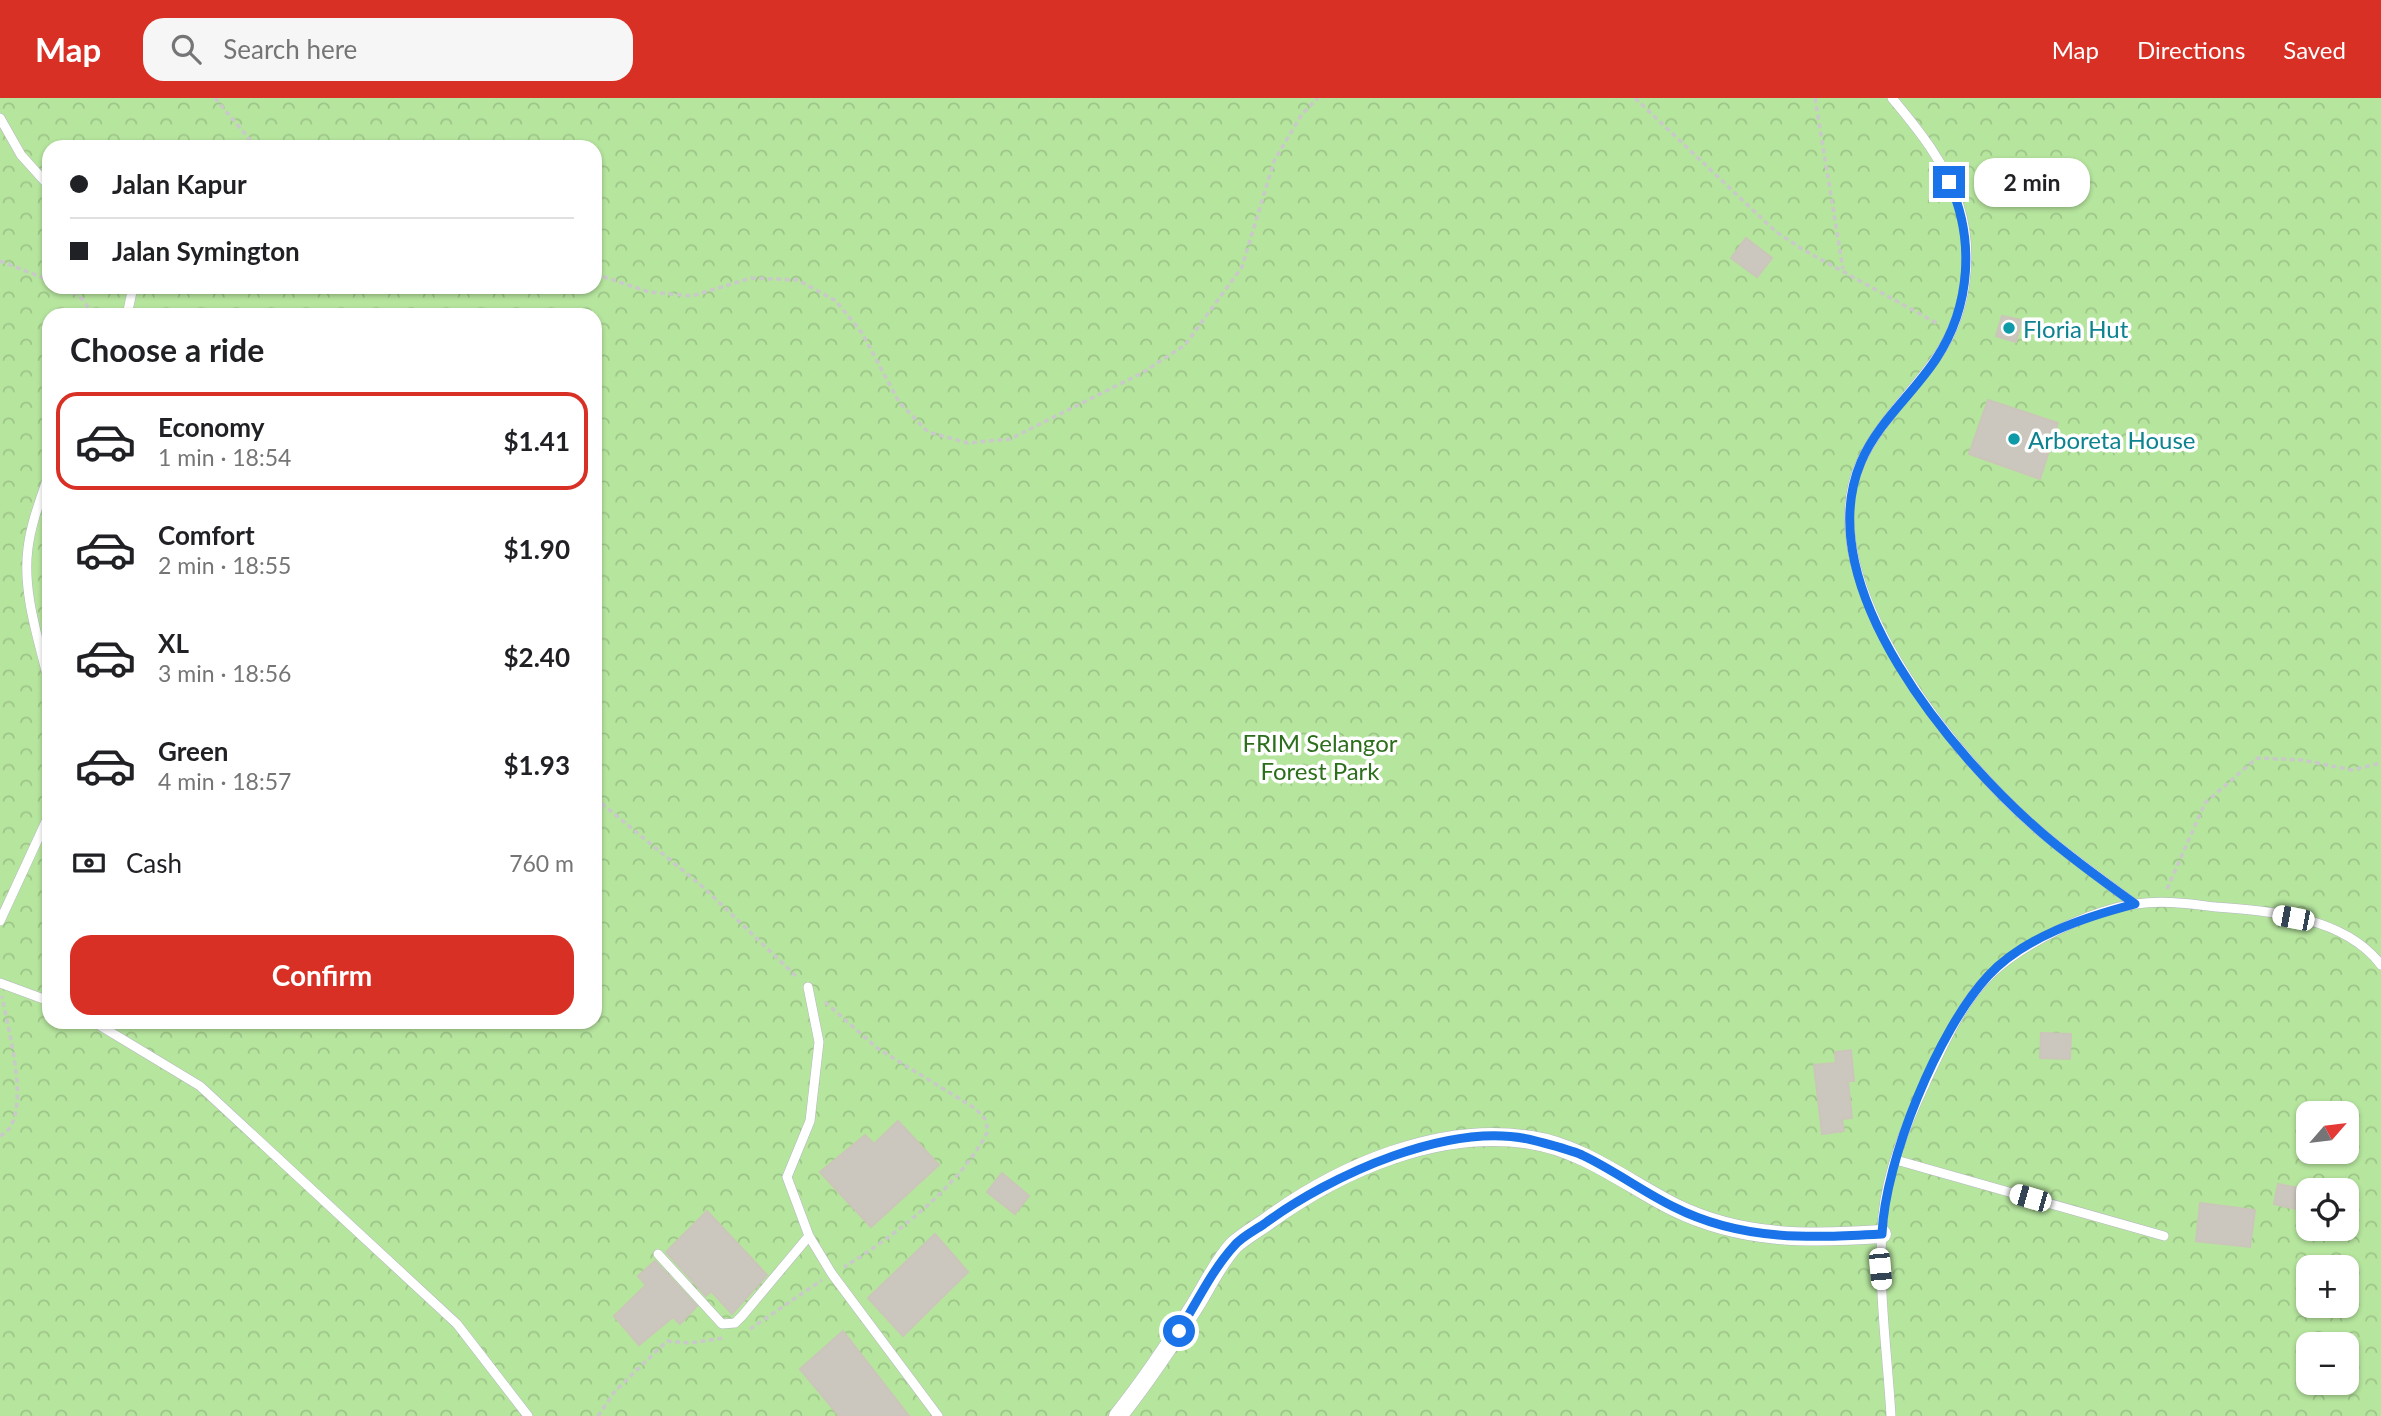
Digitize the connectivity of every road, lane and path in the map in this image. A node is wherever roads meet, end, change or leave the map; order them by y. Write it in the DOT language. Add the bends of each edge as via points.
graph roads {
  1 [pos="215,98"];
  2 [pos="1318,98"];
  3 [pos="1635,98"];
  4 [pos="1815,98"];
  5 [pos="1893,98"];
  6 [pos="0,118"];
  7 [pos="250,140"];
  8 [pos="42,178"];
  9 [pos="0,261"];
  10 [pos="1843,270"];
  11 [pos="602,276"];
  12 [pos="42,277"];
  13 [pos="75,294"];
  14 [pos="89,308"];
  15 [pos="1951,331"];
  16 [pos="42,498"];
  17 [pos="42,654"];
  18 [pos="2381,763"];
  19 [pos="42,830"];
  20 [pos="2162,902"];
  21 [pos="2135,904"];
  22 [pos="0,921"];
  23 [pos="2381,965"];
  24 [pos="0,983"];
  25 [pos="808,987"];
  26 [pos="42,998"];
  27 [pos="106,1029"];
  28 [pos="0,1136"];
  29 [pos="1896,1160"];
  30 [pos="1882,1234"];
  31 [pos="809,1236"];
  32 [pos="2164,1236"];
  33 [pos="658,1254"];
  34 [pos="528,1416"];
  35 [pos="938,1416"];
  36 [pos="1118,1416"];
  37 [pos="1891,1416"];
  1 -- 7 [label="path"];
  2 -- 11 [label="path" via="1302,114 1274,161 1242,267 1185,345 1142,373 1010,439 968,443 928,432 898,402 862,333 836,301 798,280 751,278 692,296 649,292"];
  3 -- 10 [label="path" via="1775,230"];
  4 -- 10 [label="path"];
  5 -- 15 [label="lane" via="1934,154 1959,204 1966,257 1964,286"];
  6 -- 8 [label="lane" via="21,155"];
  9 -- 12 [label="path"];
  10 -- 15 [label="path"];
  13 -- 14 [label="path"];
  15 -- 21 [label="lane" via="1862,460 1853,484 1849,514 1859,580 1915,689 1986,778 2041,832"];
  16 -- 17 [label="lane" via="27,549 30,603"];
  18 -- 20 [label="path" via="2352,770 2302,760 2257,758 2205,803"];
  19 -- 22 [label="lane"];
  20 -- 21 [label="lane"];
  20 -- 23 [label="lane" via="2247,909 2315,923 2358,943"];
  21 -- 29 [label="lane" via="2097,914 2052,934 2017,953 1989,976 1936,1060"];
  24 -- 26 [label="lane"];
  24 -- 28 [label="path" via="19,1100 15,1118"];
  25 -- 31 [label="lane" via="819,1042 810,1121 787,1177"];
  27 -- 34 [label="lane" via="200,1086 457,1324"];
  29 -- 30 [label="lane"];
  29 -- 32 [label="lane"];
  30 -- 36 [label="street" via="1761,1235 1677,1209 1581,1155 1532,1140 1440,1143 1391,1155 1293,1203 1234,1245 1151,1376"];
  30 -- 37 [label="lane" via="1880,1269"];
  31 -- 33 [label="lane" via="742,1317 729,1325 722,1324"];
  31 -- 35 [label="lane"];
}
